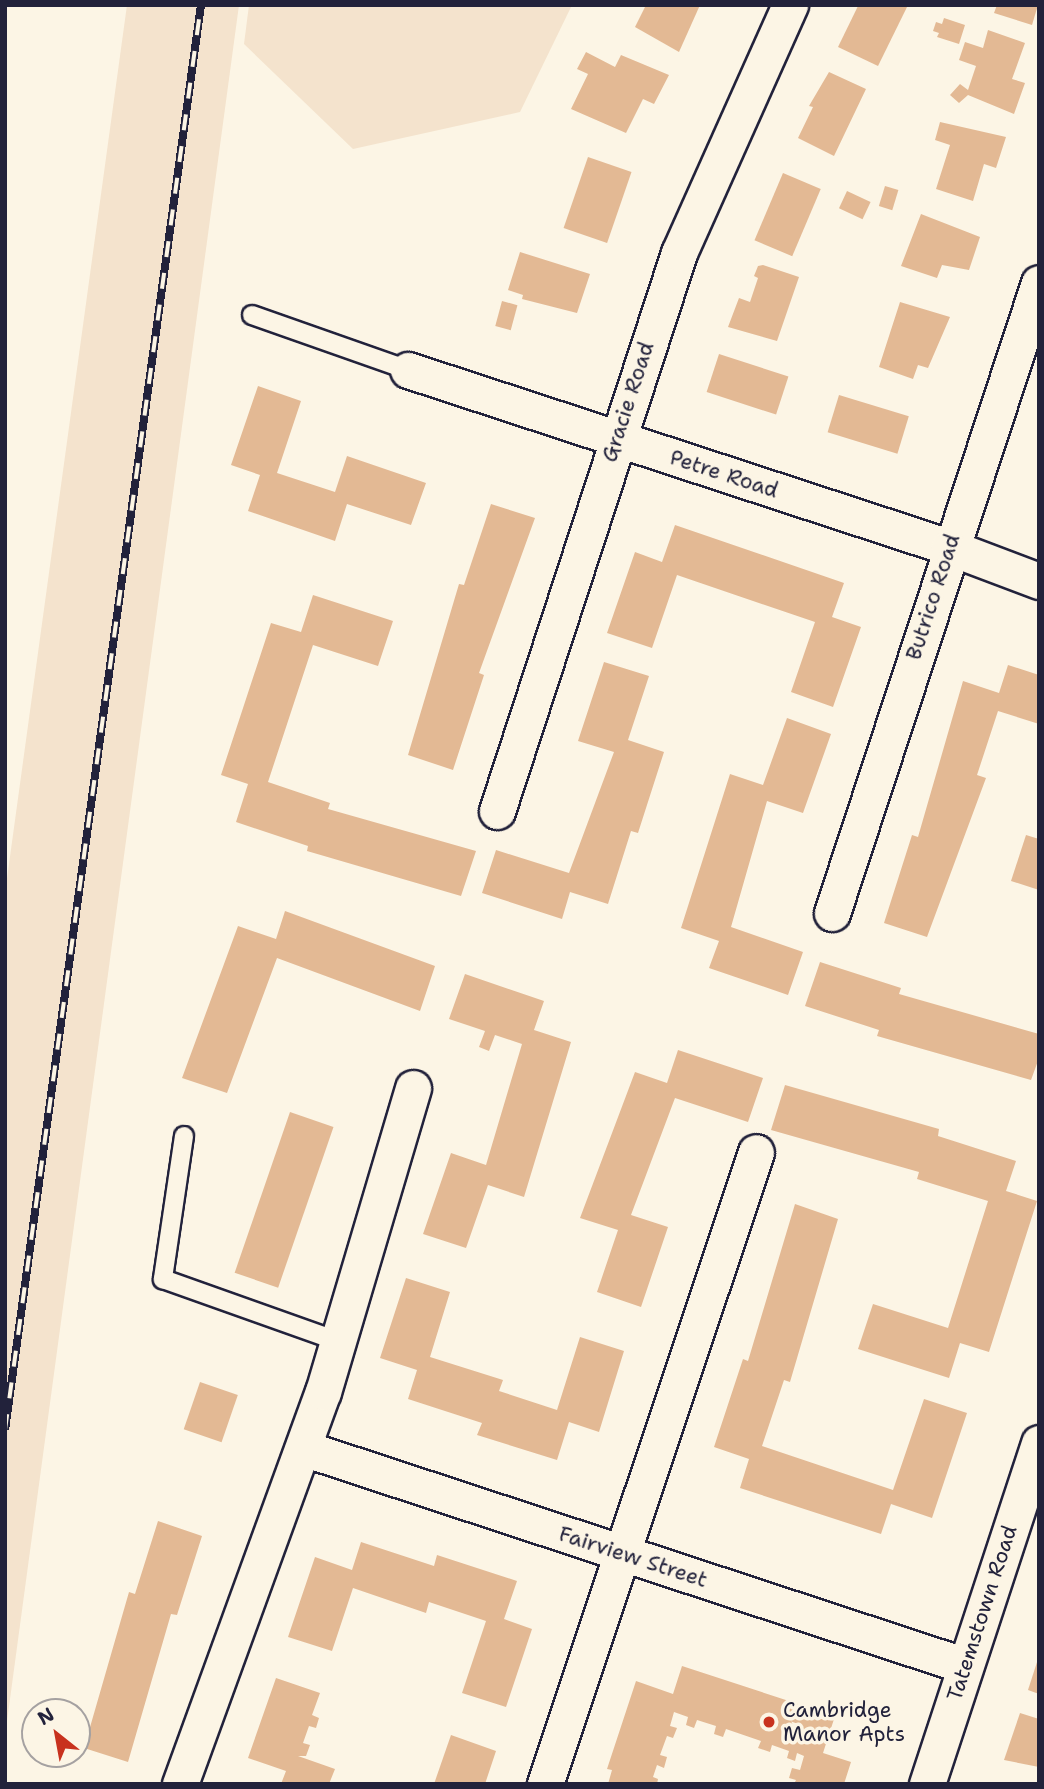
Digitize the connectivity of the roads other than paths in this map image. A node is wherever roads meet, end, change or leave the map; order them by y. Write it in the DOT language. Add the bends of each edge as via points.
graph roads {
  1 [pos="790,5"];
  2 [pos="1039,283"];
  3 [pos="251,315"];
  4 [pos="408,370"];
  5 [pos="615,439"];
  6 [pos="949,547"];
  7 [pos="1039,581"];
  8 [pos="497,811"];
  9 [pos="832,913"];
  10 [pos="413,1088"];
  11 [pos="184,1136"];
  12 [pos="755,1152"];
  13 [pos="337,1341"];
  14 [pos="1039,1443"];
  15 [pos="303,1448"];
  16 [pos="623,1553"];
  17 [pos="963,1665"];
  18 [pos="180,1784"];
  19 [pos="545,1784"];
  20 [pos="927,1784"];
  1 -- 5 [label="street, Gracie Road" via="680,253"];
  2 -- 6 [label="street, Butrico Road"];
  3 -- 4 [label="lane"];
  4 -- 5 [label="street, Petre Road"];
  5 -- 6 [label="street, Petre Road"];
  5 -- 8 [label="street, Gracie Road"];
  6 -- 7 [label="street, Petre Road"];
  6 -- 9 [label="street, Butrico Road"];
  10 -- 13 [label="street"];
  11 -- 13 [label="lane" via="163,1279"];
  12 -- 16 [label="street"];
  13 -- 15 [label="street"];
  14 -- 17 [label="street, Tatemstown Road"];
  15 -- 16 [label="street, Fairview Street"];
  15 -- 18 [label="street"];
  16 -- 17 [label="street, Fairview Street"];
  16 -- 19 [label="street"];
  17 -- 20 [label="street, Tatemstown Road"];
}
